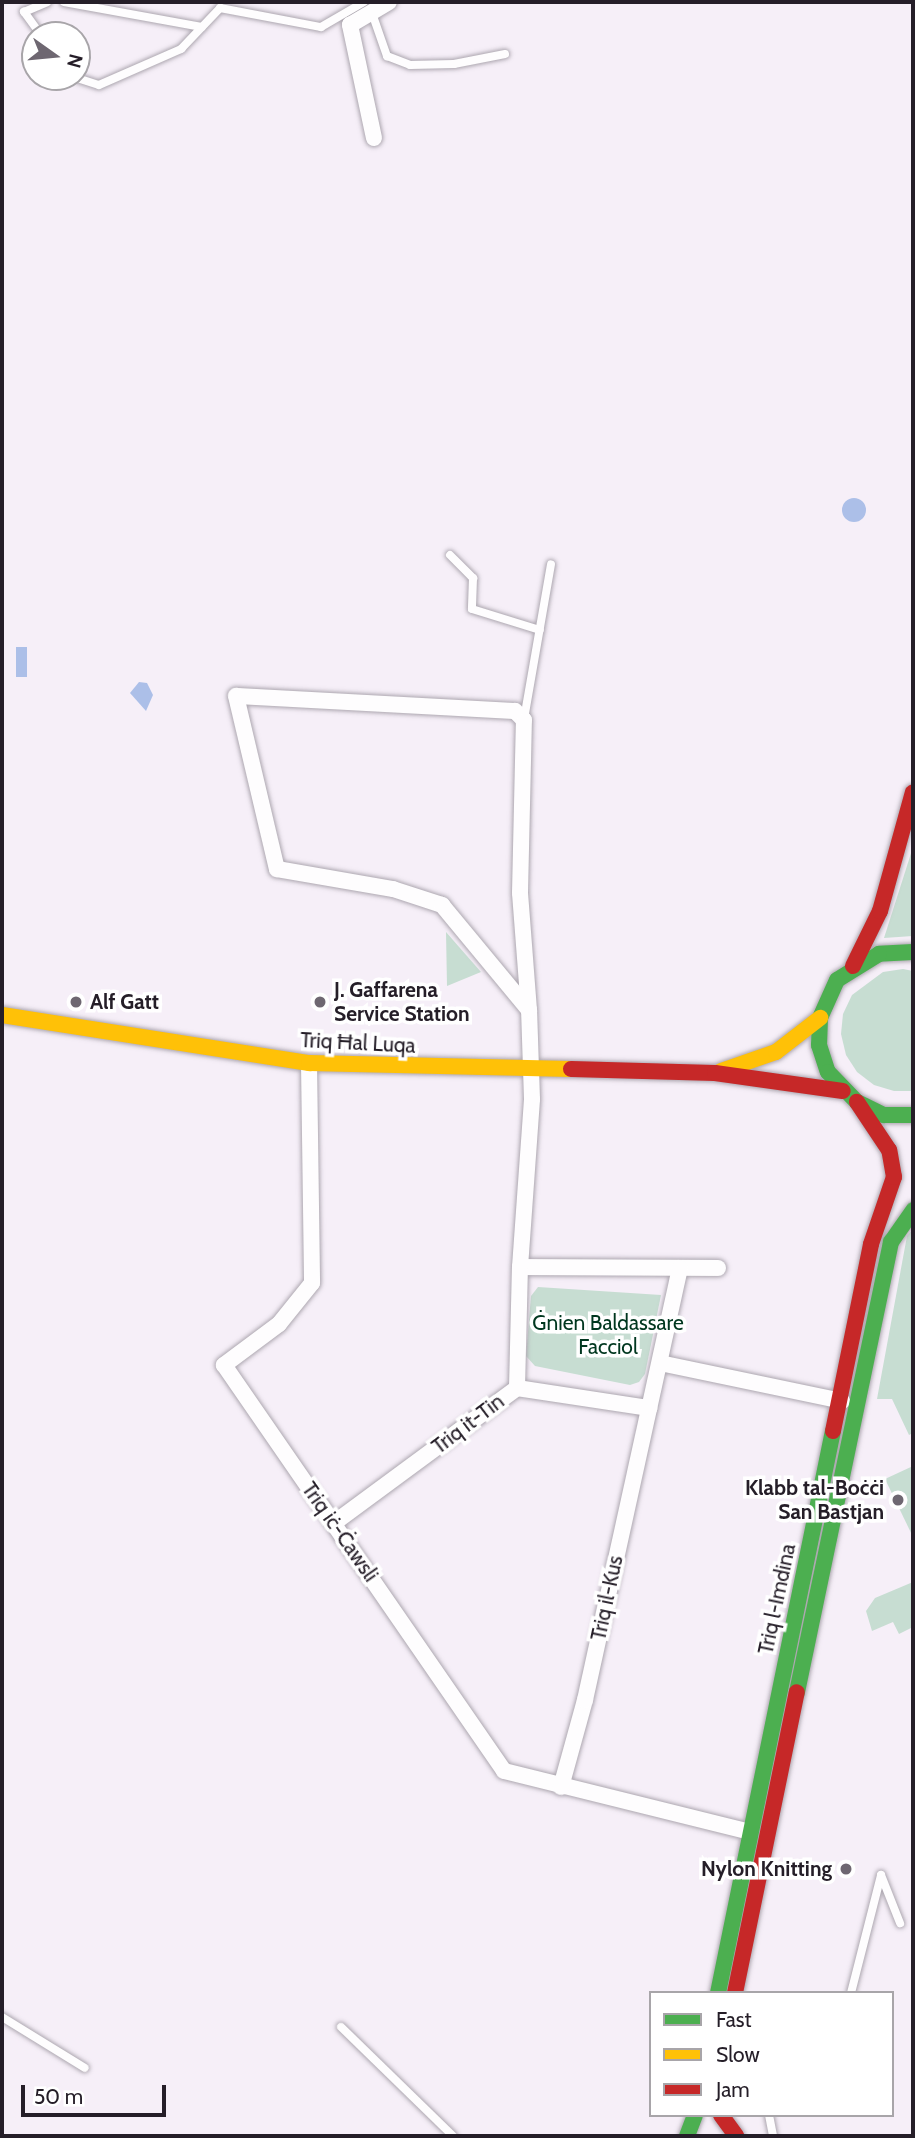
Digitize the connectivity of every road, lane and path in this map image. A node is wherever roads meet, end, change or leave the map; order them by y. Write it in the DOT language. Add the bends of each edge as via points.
graph roads {
  1 [pos="47,2"];
  2 [pos="64,2"];
  3 [pos="389,2"];
  4 [pos="368,8"];
  5 [pos="31,21"];
  6 [pos="202,27"];
  7 [pos="505,54"];
  8 [pos="91,82"];
  9 [pos="374,138"];
  10 [pos="450,555"];
  11 [pos="551,564"];
  12 [pos="540,630"];
  13 [pos="524,720"];
  14 [pos="913,792"];
  15 [pos="913,952"];
  16 [pos="853,966"];
  17 [pos="529,1010"];
  18 [pos="2,1015"];
  19 [pos="820,1018"];
  20 [pos="309,1063"];
  21 [pos="532,1072"];
  22 [pos="715,1073"];
  23 [pos="843,1091"];
  24 [pos="857,1102"];
  25 [pos="905,1116"];
  26 [pos="913,1136"];
  27 [pos="913,1210"];
  28 [pos="520,1268"];
  29 [pos="680,1268"];
  30 [pos="718,1268"];
  31 [pos="660,1363"];
  32 [pos="517,1388"];
  33 [pos="842,1401"];
  34 [pos="650,1408"];
  35 [pos="334,1523"];
  36 [pos="561,1787"];
  37 [pos="750,1832"];
  38 [pos="900,1923"];
  39 [pos="718,1991"];
  40 [pos="735,1991"];
  41 [pos="852,1991"];
  42 [pos="2,2017"];
  43 [pos="341,2027"];
  44 [pos="85,2068"];
  45 [pos="694,2117"];
  46 [pos="724,2117"];
  47 [pos="769,2117"];
  48 [pos="453,2136"];
  49 [pos="687,2136"];
  50 [pos="736,2136"];
  51 [pos="773,2136"];
  1 -- 5 [label="lane" via="24,12"];
  2 -- 6 [label="lane"];
  3 -- 4 [label="street"];
  4 -- 6 [label="lane" via="321,27 220,8"];
  4 -- 7 [label="lane" via="387,56 410,65 454,64"];
  4 -- 9 [label="street" via="350,25"];
  6 -- 8 [label="lane" via="181,50 99,85"];
  10 -- 12 [label="lane" via="473,578 472,609"];
  11 -- 12 [label="lane"];
  12 -- 13 [label="lane"];
  13 -- 17 [label="street, Triq it-Tin" via="520,893"];
  13 -- 17 [label="street" via="515,711 236,696 277,869 393,889 442,905"];
  14 -- 16 [label="main road" via="880,911"];
  15 -- 16 [label="main road" via="878,954"];
  16 -- 19 [label="main road" via="838,980"];
  17 -- 21 [label="street, Triq it-Tin"];
  18 -- 20 [label="main road, Triq Ħal Luqa"];
  19 -- 22 [label="main road, Triq Ħal Luqa" via="776,1052"];
  19 -- 23 [label="main road" via="819,1045 828,1072"];
  20 -- 21 [label="main road, Triq Ħal Luqa"];
  20 -- 35 [label="street, Triq iċ-Ċawsli" via="312,1283 279,1324 224,1365"];
  21 -- 22 [label="main road, Triq Ħal Luqa"];
  21 -- 28 [label="street, Triq it-Tin"];
  22 -- 23 [label="main road, Triq Ħal Luqa"];
  23 -- 24 [label="main road"];
  24 -- 25 [label="main road"];
  24 -- 33 [label="main road, Triq l-Imdina" via="889,1150 894,1177 871,1244"];
  25 -- 26 [label="main road"];
  27 -- 40 [label="main road, Triq l-Imdina" via="891,1242"];
  28 -- 29 [label="street"];
  28 -- 32 [label="street, Triq it-Tin"];
  29 -- 30 [label="street"];
  29 -- 31 [label="street, Triq il-Kus"];
  31 -- 33 [label="street"];
  31 -- 34 [label="street, Triq il-Kus"];
  32 -- 34 [label="street"];
  32 -- 35 [label="street, Triq it-Tin"];
  33 -- 37 [label="main road, Triq l-Imdina"];
  34 -- 36 [label="street, Triq il-Kus"];
  35 -- 36 [label="street, Triq iċ-Ċawsli" via="504,1771"];
  36 -- 37 [label="street, Triq iċ-Ċawsli"];
  37 -- 39 [label="main road, Triq l-Imdina"];
  38 -- 41 [label="lane" via="881,1875"];
  42 -- 44 [label="lane"];
  43 -- 48 [label="lane"];
  45 -- 49 [label="main road"];
  46 -- 50 [label="main road"];
  47 -- 51 [label="lane"];
}
